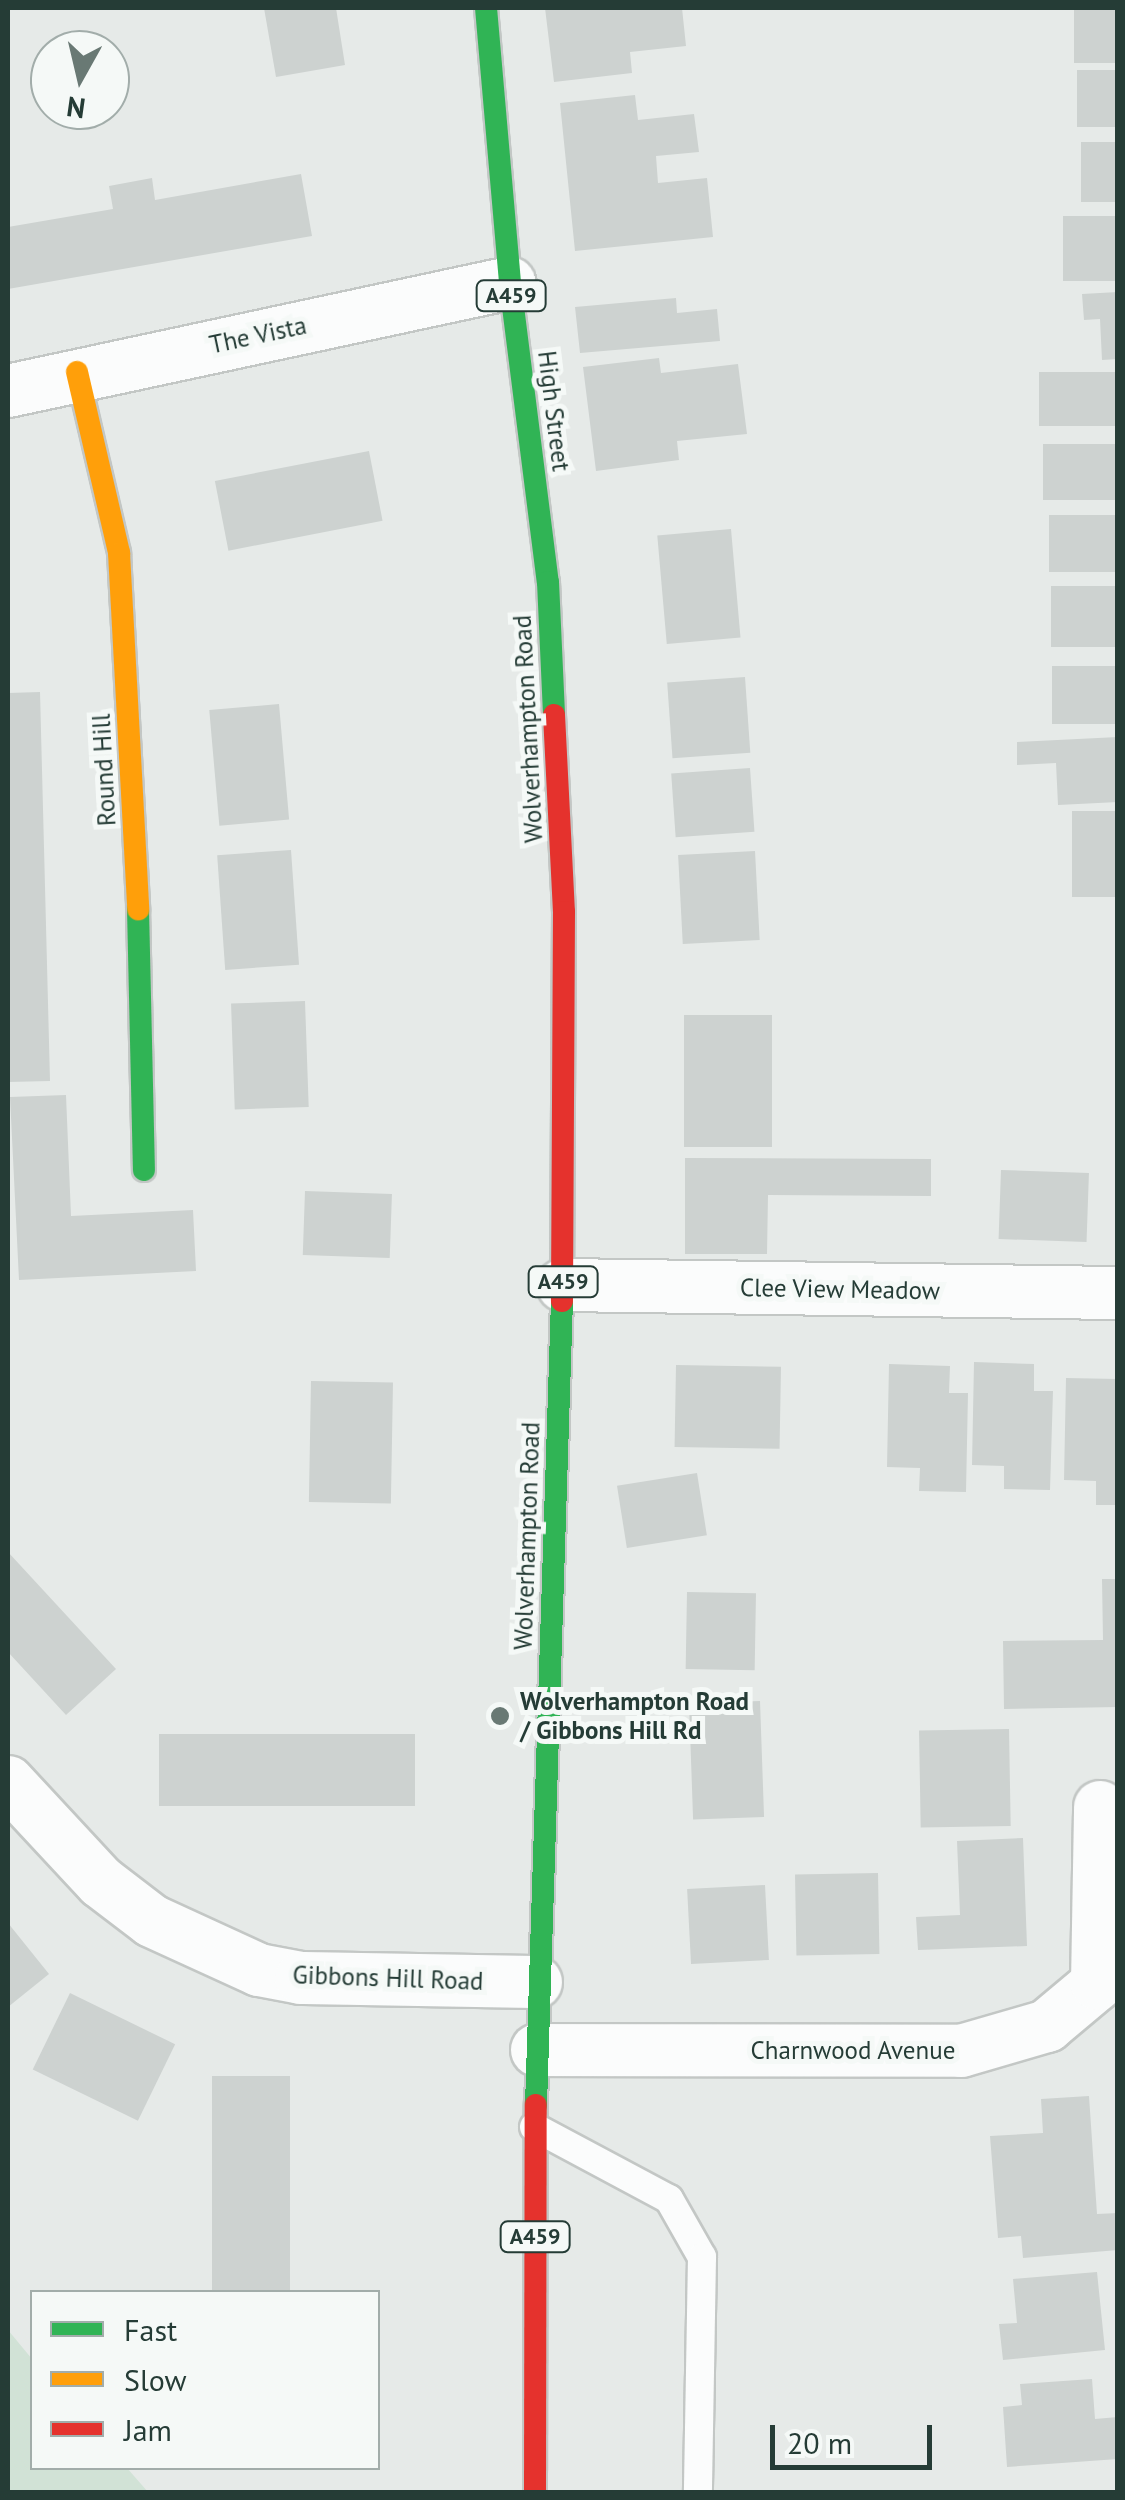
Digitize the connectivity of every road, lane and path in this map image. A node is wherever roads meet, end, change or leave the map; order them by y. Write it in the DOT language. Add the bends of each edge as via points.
graph roads {
  1 [pos="486,8"];
  2 [pos="510,283"];
  3 [pos="78,372"];
  4 [pos="8,390"];
  5 [pos="548,582"];
  6 [pos="144,1170"];
  7 [pos="564,1286"];
  8 [pos="1118,1293"];
  9 [pos="8,1782"];
  10 [pos="1100,1807"];
  11 [pos="1110,1870"];
  12 [pos="536,1982"];
  13 [pos="537,2050"];
  14 [pos="534,2127"];
  15 [pos="535,2492"];
  16 [pos="698,2492"];
  1 -- 2 [label="main road, High Street / A459"];
  2 -- 3 [label="street, The Vista"];
  2 -- 5 [label="main road, High Street / A459"];
  3 -- 4 [label="street, The Vista"];
  3 -- 6 [label="main road, Round Hill" via="119,552 138,886"];
  5 -- 7 [label="main road, Wolverhampton Road / A459" via="564,912"];
  7 -- 8 [label="street, Clee View Meadow"];
  7 -- 12 [label="main road, Wolverhampton Road / A459"];
  9 -- 12 [label="street, Gibbons Hill Road" via="100,1882 152,1921 259,1970 301,1978"];
  10 -- 11 [label="street, Charnwood Avenue"];
  11 -- 13 [label="street, Charnwood Avenue" via="1096,1984 1047,2026 962,2051"];
  12 -- 13 [label="main road, Wolverhampton Road / A459"];
  13 -- 14 [label="main road, Wolverhampton Road / A459"];
  14 -- 15 [label="main road, Wolverhampton Road / A459"];
  14 -- 16 [label="lane" via="670,2199 702,2256"];
}
